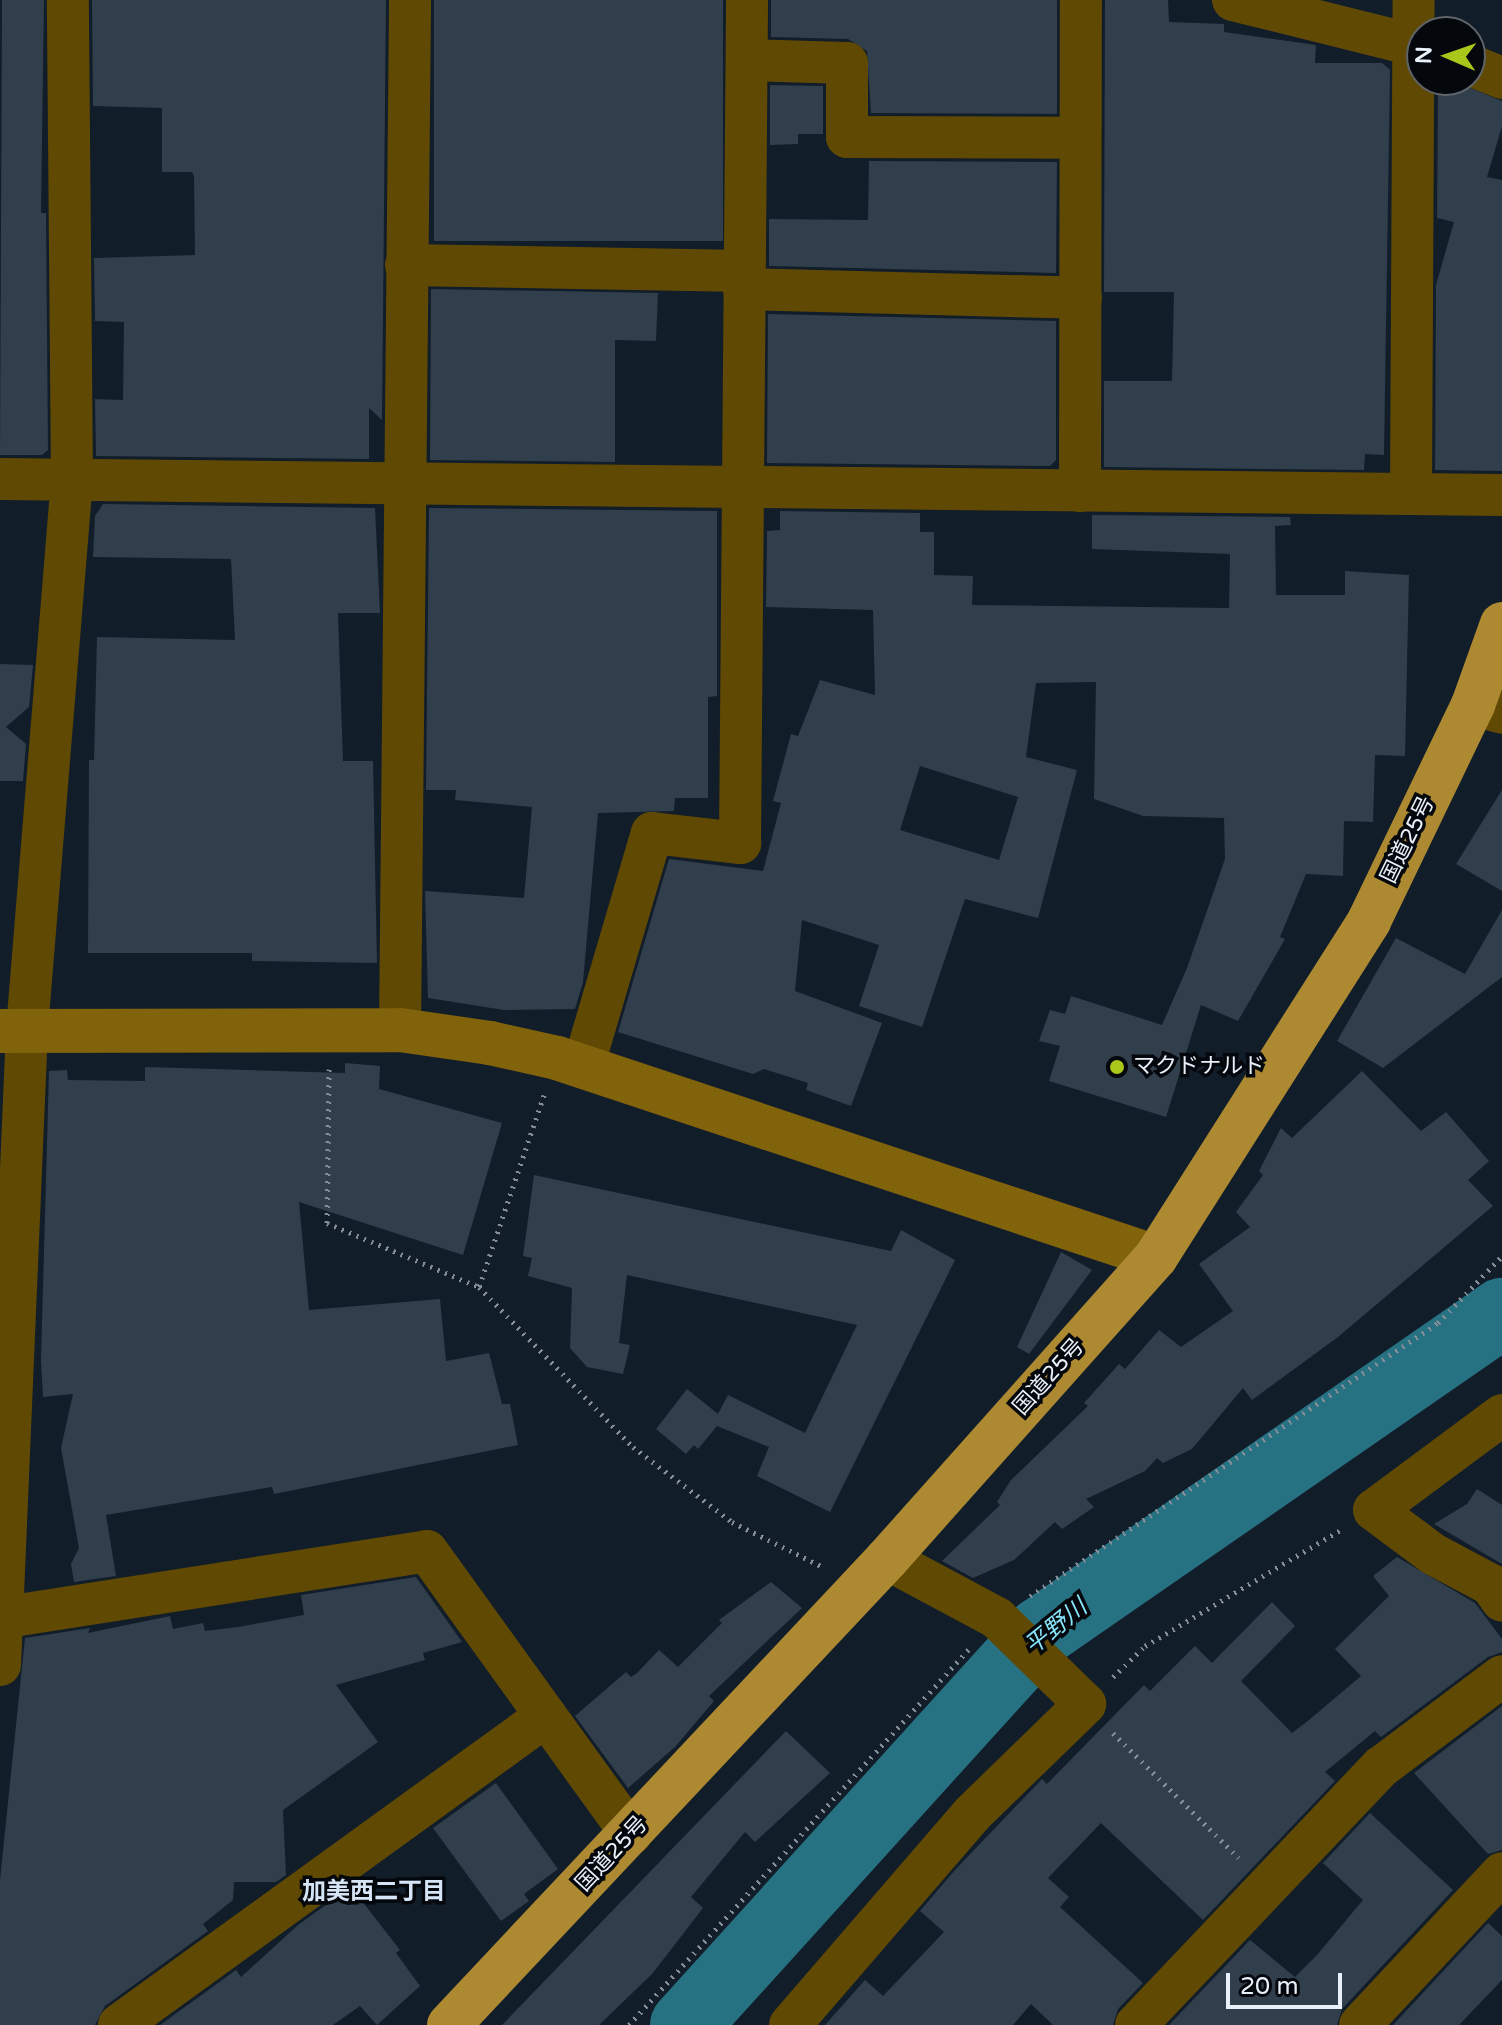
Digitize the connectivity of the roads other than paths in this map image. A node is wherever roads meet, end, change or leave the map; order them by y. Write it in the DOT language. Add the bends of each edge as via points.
graph roads {
  1 [pos="68,0"];
  2 [pos="410,0"];
  3 [pos="747,0"];
  4 [pos="1081,0"];
  5 [pos="1233,0"];
  6 [pos="1406,42"];
  7 [pos="747,60"];
  8 [pos="1417,96"];
  9 [pos="1080,138"];
  10 [pos="406,265"];
  11 [pos="744,280"];
  12 [pos="1081,298"];
  13 [pos="0,479"];
  14 [pos="72,479"];
  15 [pos="403,483"];
  16 [pos="741,490"];
  17 [pos="1080,491"];
  18 [pos="1411,494"];
  19 [pos="1502,495"];
  20 [pos="1502,624"];
  21 [pos="1487,709"];
  22 [pos="14,1030"];
  23 [pos="400,1030"];
  24 [pos="570,1062"];
  25 [pos="1156,1257"];
  26 [pos="1502,1415"];
  27 [pos="887,1559"];
  28 [pos="1498,1591"];
  29 [pos="2,1618"];
  30 [pos="0,1665"];
  31 [pos="1502,1676"];
  32 [pos="546,1716"];
  33 [pos="631,1834"];
  34 [pos="1502,1873"];
  35 [pos="119,2025"];
  36 [pos="449,2025"];
  37 [pos="790,2025"];
  38 [pos="1136,2025"];
  39 [pos="1360,2025"];
  1 -- 14 [label="street"];
  2 -- 10 [label="street"];
  3 -- 7 [label="street"];
  4 -- 9 [label="street"];
  5 -- 6 [label="street"];
  7 -- 9 [label="street" via="847,63 847,137"];
  7 -- 11 [label="street"];
  8 -- 18 [label="street"];
  9 -- 12 [label="street"];
  10 -- 11 [label="street"];
  10 -- 15 [label="street"];
  11 -- 12 [label="street"];
  11 -- 16 [label="street"];
  12 -- 17 [label="street"];
  13 -- 14 [label="street"];
  14 -- 15 [label="street"];
  14 -- 22 [label="street"];
  15 -- 16 [label="street"];
  15 -- 23 [label="street"];
  16 -- 17 [label="street"];
  16 -- 24 [label="street" via="740,843 652,833"];
  17 -- 18 [label="street"];
  18 -- 19 [label="street"];
  20 -- 21 [label="highway, 国道25号"];
  21 -- 25 [label="highway, 国道25号" via="1369,921"];
  22 -- 23 [label="street"];
  22 -- 29 [label="street"];
  23 -- 24 [label="street"];
  24 -- 25 [label="street"];
  25 -- 27 [label="highway, 国道25号"];
  26 -- 28 [label="street" via="1374,1510 1433,1554"];
  27 -- 33 [label="highway, 国道25号"];
  27 -- 37 [label="street" via="997,1618 1076,1694"];
  29 -- 30 [label="street"];
  29 -- 32 [label="street" via="427,1551"];
  31 -- 38 [label="street" via="1381,1767"];
  32 -- 33 [label="street"];
  32 -- 35 [label="street"];
  33 -- 36 [label="highway, 国道25号"];
  34 -- 39 [label="street"];
}
